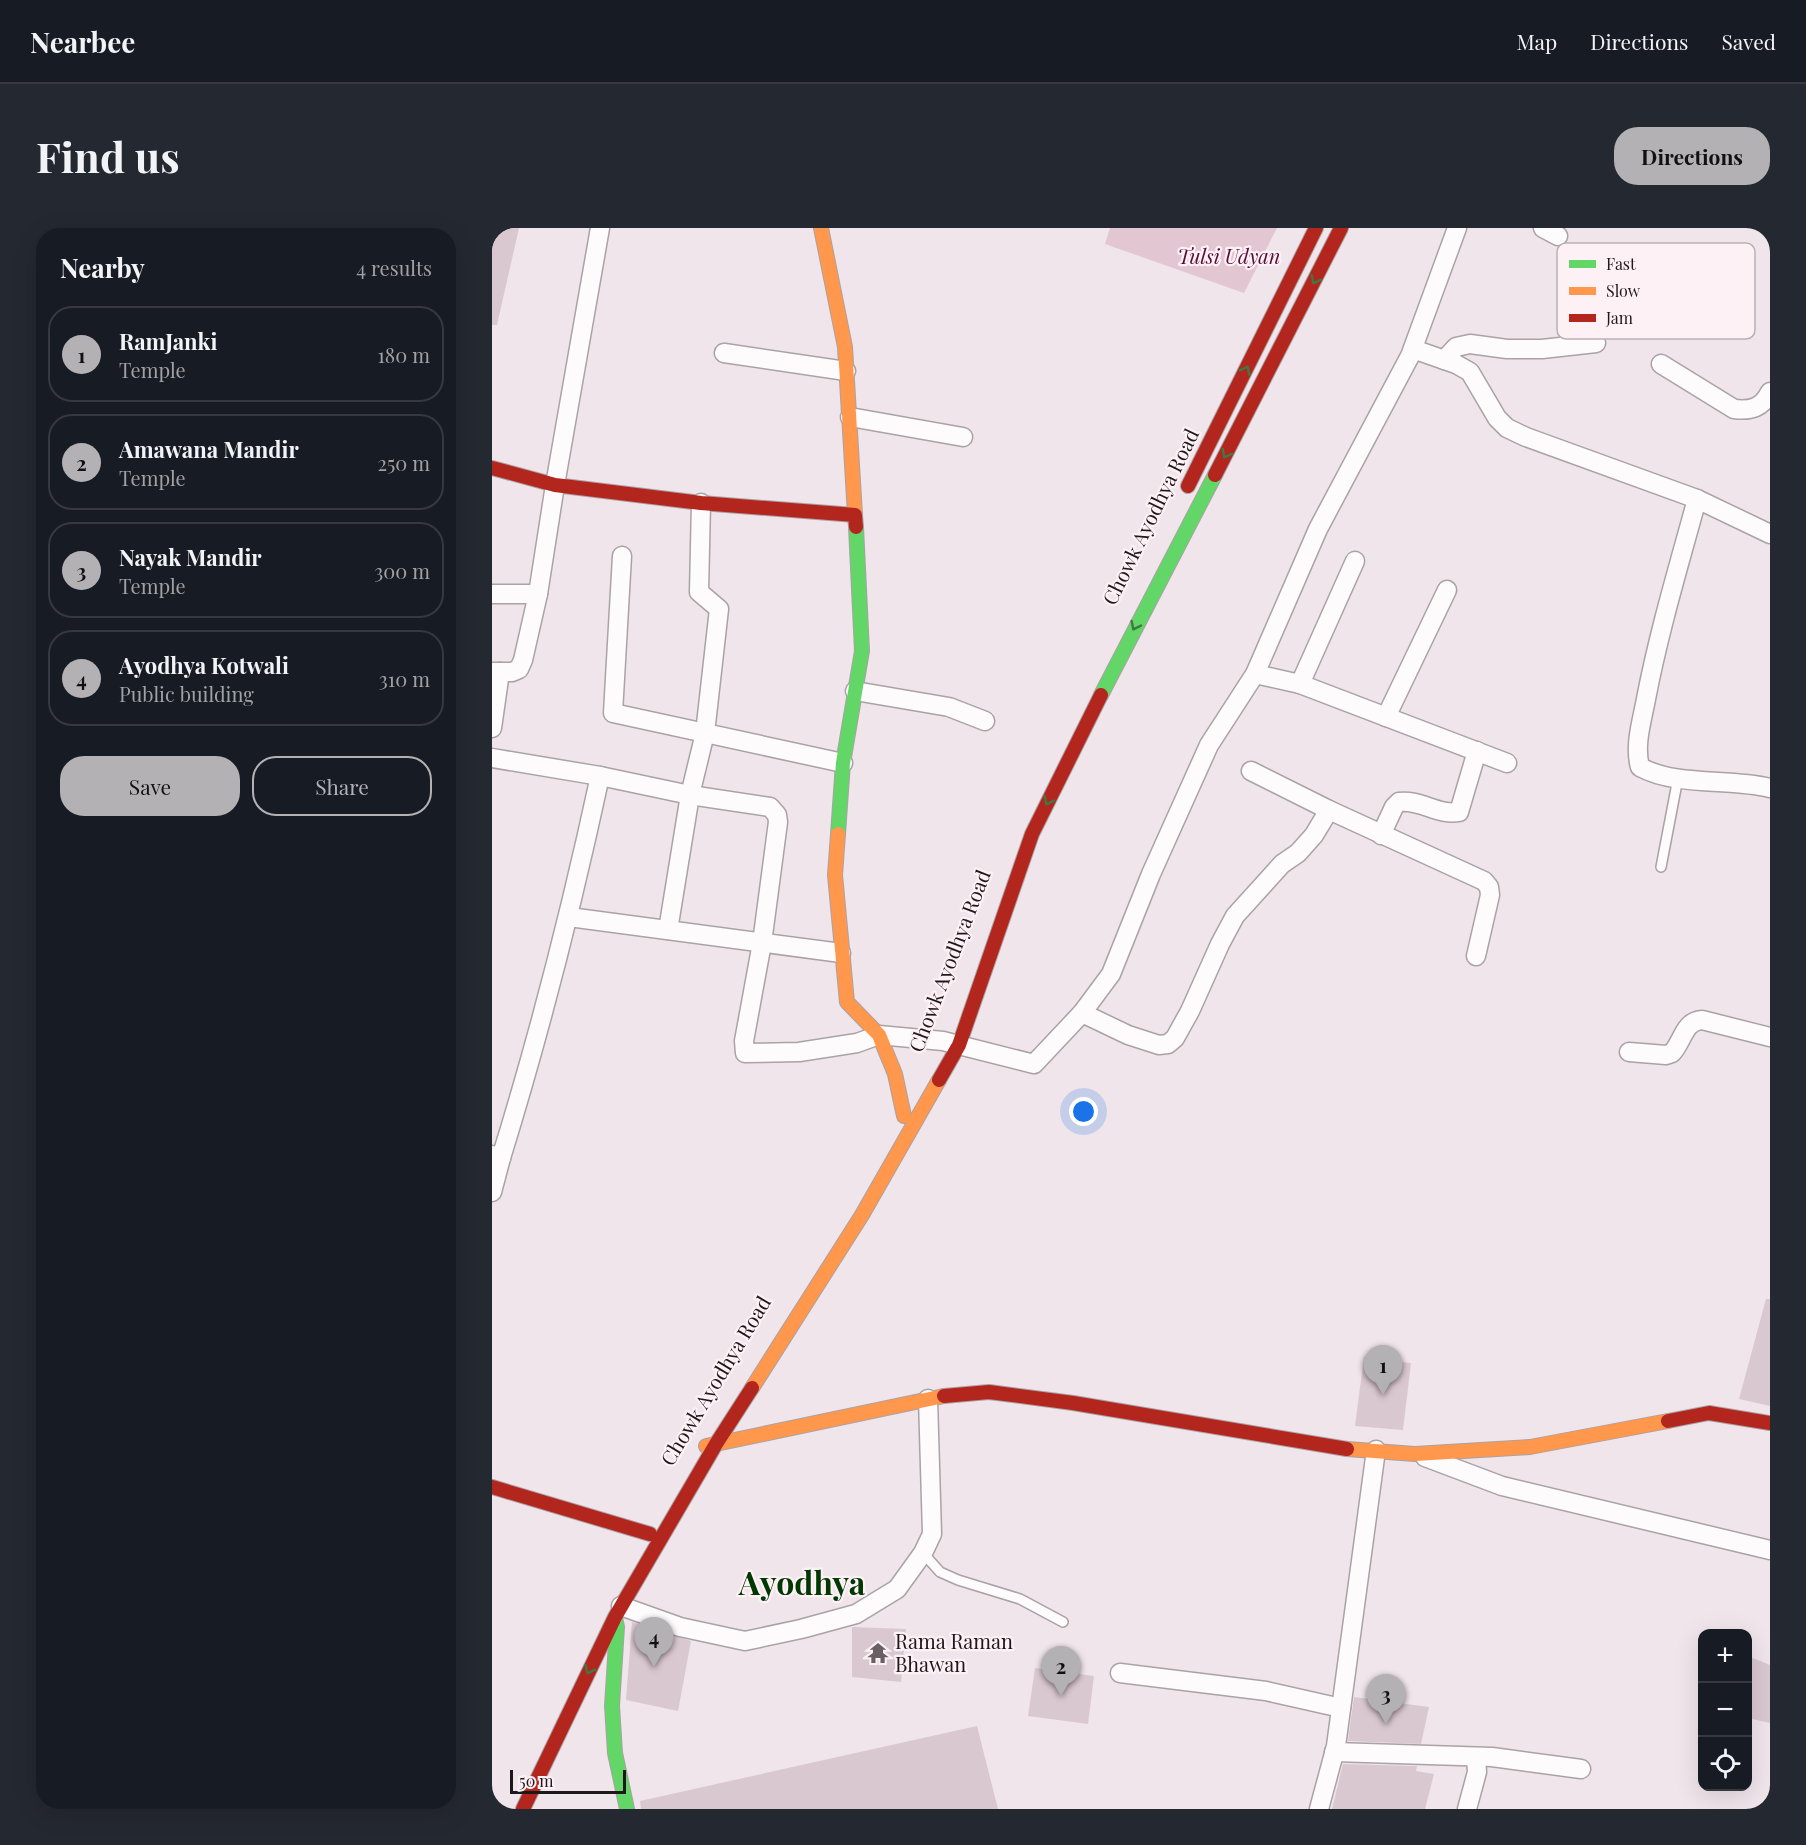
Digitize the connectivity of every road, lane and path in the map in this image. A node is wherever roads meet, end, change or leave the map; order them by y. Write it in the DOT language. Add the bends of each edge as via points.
graph roads {
  1 [pos="600,228"];
  2 [pos="821,228"];
  3 [pos="1316,228"];
  4 [pos="1341,228"];
  5 [pos="1457,228"];
  6 [pos="1596,343"];
  7 [pos="1413,350"];
  8 [pos="724,353"];
  9 [pos="1444,360"];
  10 [pos="1661,364"];
  11 [pos="846,371"];
  12 [pos="1770,392"];
  13 [pos="1763,412"];
  14 [pos="850,417"];
  15 [pos="963,437"];
  16 [pos="492,468"];
  17 [pos="555,485"];
  18 [pos="1183,496"];
  19 [pos="1697,499"];
  20 [pos="701,503"];
  21 [pos="855,514"];
  22 [pos="1770,534"];
  23 [pos="622,556"];
  24 [pos="1355,561"];
  25 [pos="1447,590"];
  26 [pos="492,594"];
  27 [pos="538,594"];
  28 [pos="496,672"];
  29 [pos="1254,674"];
  30 [pos="1300,684"];
  31 [pos="855,691"];
  32 [pos="1386,717"];
  33 [pos="985,720"];
  34 [pos="492,728"];
  35 [pos="705,733"];
  36 [pos="1477,751"];
  37 [pos="492,758"];
  38 [pos="843,763"];
  39 [pos="1507,763"];
  40 [pos="1251,771"];
  41 [pos="600,776"];
  42 [pos="1678,778"];
  43 [pos="1770,788"];
  44 [pos="690,795"];
  45 [pos="1030,807"];
  46 [pos="1329,810"];
  47 [pos="1381,835"];
  48 [pos="1660,867"];
  49 [pos="993,904"];
  50 [pos="569,917"];
  51 [pos="668,930"];
  52 [pos="762,942"];
  53 [pos="841,953"];
  54 [pos="1476,956"];
  55 [pos="1082,1013"];
  56 [pos="879,1035"];
  57 [pos="1770,1037"];
  58 [pos="947,1042"];
  59 [pos="1629,1052"];
  60 [pos="919,1088"];
  61 [pos="904,1116"];
  62 [pos="885,1146"];
  63 [pos="497,1157"];
  64 [pos="492,1192"];
  65 [pos="928,1399"];
  66 [pos="1770,1423"];
  67 [pos="708,1428"];
  68 [pos="716,1444"];
  69 [pos="1376,1450"];
  70 [pos="1415,1454"];
  71 [pos="675,1486"];
  72 [pos="492,1487"];
  73 [pos="650,1534"];
  74 [pos="1770,1550"];
  75 [pos="923,1553"];
  76 [pos="613,1612"];
  77 [pos="1063,1622"];
  78 [pos="1120,1673"];
  79 [pos="1341,1708"];
  80 [pos="552,1716"];
  81 [pos="1334,1752"];
  82 [pos="1476,1757"];
  83 [pos="1581,1768"];
  84 [pos="523,1809"];
  85 [pos="627,1809"];
  86 [pos="1319,1809"];
  87 [pos="1467,1809"];
  1 -- 17 [label="street"];
  2 -- 11 [label="main road" via="845,347"];
  18 -- 3 [label="main road, Chowk Ayodhya Road, one-way"];
  4 -- 58 [label="main road, one-way" via="1032,834"];
  5 -- 7 [label="street"];
  6 -- 9 [label="street" via="1542,349 1470,344 1456,347"];
  7 -- 9 [label="street"];
  7 -- 29 [label="street" via="1318,529"];
  8 -- 11 [label="street"];
  9 -- 19 [label="street" via="1470,372 1507,428"];
  10 -- 13 [label="street" via="1734,409"];
  11 -- 14 [label="main road"];
  12 -- 13 [label="street"];
  14 -- 15 [label="street"];
  14 -- 21 [label="main road"];
  16 -- 17 [label="main road"];
  17 -- 20 [label="main road"];
  17 -- 27 [label="street"];
  19 -- 22 [label="street"];
  19 -- 42 [label="street" via="1656,650 1638,742 1640,767"];
  20 -- 21 [label="main road"];
  20 -- 35 [label="street" via="699,592 719,609"];
  21 -- 31 [label="main road" via="862,651"];
  23 -- 35 [label="street" via="613,713"];
  24 -- 30 [label="street"];
  25 -- 32 [label="street"];
  26 -- 27 [label="street"];
  27 -- 28 [label="street" via="519,669"];
  28 -- 34 [label="street"];
  29 -- 30 [label="street"];
  29 -- 55 [label="street" via="1209,745 1111,974"];
  30 -- 32 [label="street"];
  31 -- 33 [label="street" via="949,707"];
  31 -- 38 [label="main road"];
  32 -- 36 [label="street"];
  35 -- 38 [label="street"];
  35 -- 44 [label="street"];
  36 -- 39 [label="street"];
  36 -- 47 [label="street" via="1460,812 1400,802"];
  37 -- 41 [label="street"];
  38 -- 53 [label="main road" via="835,875"];
  40 -- 46 [label="street"];
  41 -- 44 [label="street"];
  41 -- 50 [label="street"];
  42 -- 43 [label="street"];
  42 -- 48 [label="lane"];
  44 -- 51 [label="street"];
  44 -- 52 [label="street" via="770,807 777,815"];
  45 -- 49 [label="main road, Chowk Ayodhya Road"];
  46 -- 47 [label="street"];
  46 -- 55 [label="street" via="1314,835 1235,916 1190,1011 1168,1044 1128,1035"];
  47 -- 54 [label="street" via="1484,881 1489,887"];
  50 -- 51 [label="street"];
  50 -- 63 [label="street" via="533,1056"];
  51 -- 52 [label="street"];
  52 -- 53 [label="street"];
  52 -- 56 [label="street" via="745,1053 799,1052 856,1043"];
  53 -- 56 [label="main road" via="847,1002"];
  55 -- 58 [label="street" via="1034,1064"];
  56 -- 58 [label="street"];
  56 -- 61 [label="main road" via="895,1074"];
  57 -- 59 [label="street" via="1696,1020 1688,1024 1672,1053"];
  58 -- 68 [label="main road" via="862,1215"];
  60 -- 61 [label="main road"];
  61 -- 62 [label="main road"];
  63 -- 64 [label="street"];
  65 -- 68 [label="main road"];
  65 -- 69 [label="main road" via="989,1392 1347,1449"];
  65 -- 75 [label="street" via="932,1534"];
  66 -- 70 [label="main road" via="1709,1413 1530,1447"];
  67 -- 68 [label="main road, Chowk Ayodhya Road" via="696,1448"];
  68 -- 76 [label="main road"];
  69 -- 70 [label="main road"];
  69 -- 79 [label="street"];
  70 -- 74 [label="street" via="1502,1486"];
  71 -- 73 [label="main road, Chowk Ayodhya Road"];
  72 -- 73 [label="main road"];
  73 -- 76 [label="main road, Chowk Ayodhya Road"];
  75 -- 76 [label="street" via="897,1589 856,1614 745,1641"];
  75 -- 77 [label="lane" via="940,1572 1020,1599"];
  76 -- 80 [label="main road, Chowk Ayodhya Road"];
  76 -- 84 [label="main road, one-way"];
  76 -- 85 [label="main road" via="617,1627 612,1706 615,1753"];
  78 -- 79 [label="street" via="1266,1691"];
  79 -- 81 [label="street"];
  81 -- 82 [label="street"];
  81 -- 86 [label="street"];
  82 -- 83 [label="street"];
  82 -- 87 [label="street" via="1477,1772"];
}
